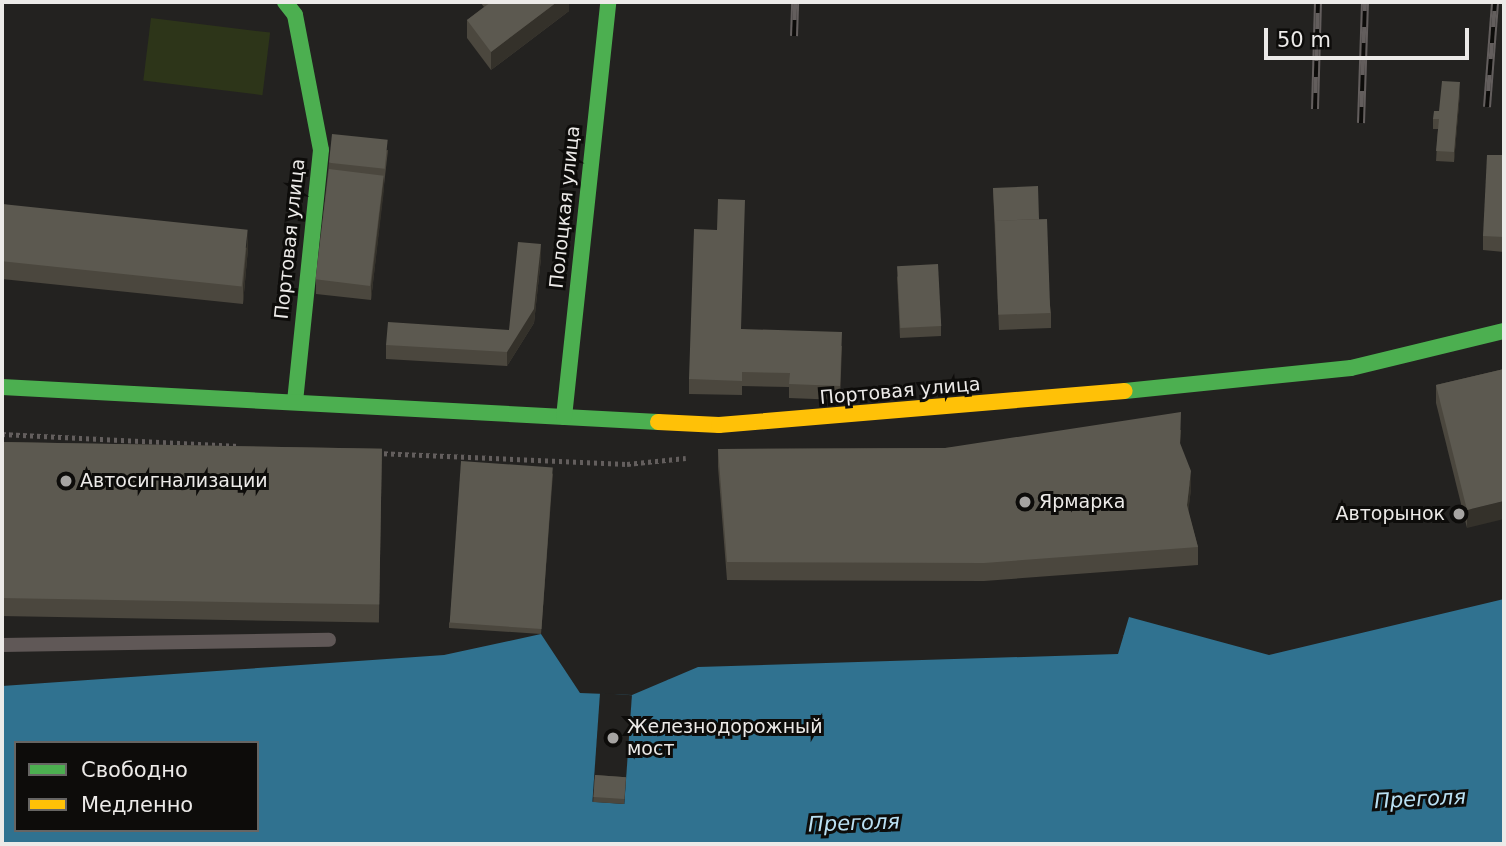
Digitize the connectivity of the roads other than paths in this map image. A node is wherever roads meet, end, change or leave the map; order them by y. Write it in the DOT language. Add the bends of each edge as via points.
graph roads {
  1 [pos="285,2"];
  2 [pos="608,2"];
  3 [pos="1504,331"];
  4 [pos="2,387"];
  5 [pos="295,401"];
  6 [pos="564,417"];
  7 [pos="329,640"];
  8 [pos="2,645"];
  1 -- 5 [label="main road, Портовая улица" via="295,15 321,150"];
  2 -- 6 [label="main road, Полоцкая улица"];
  3 -- 6 [label="main road, Портовая улица" via="1351,368 923,411 719,425"];
  4 -- 5 [label="main road, Портовая улица"];
  5 -- 6 [label="main road, Портовая улица"];
  7 -- 8 [label="lane"];
}
